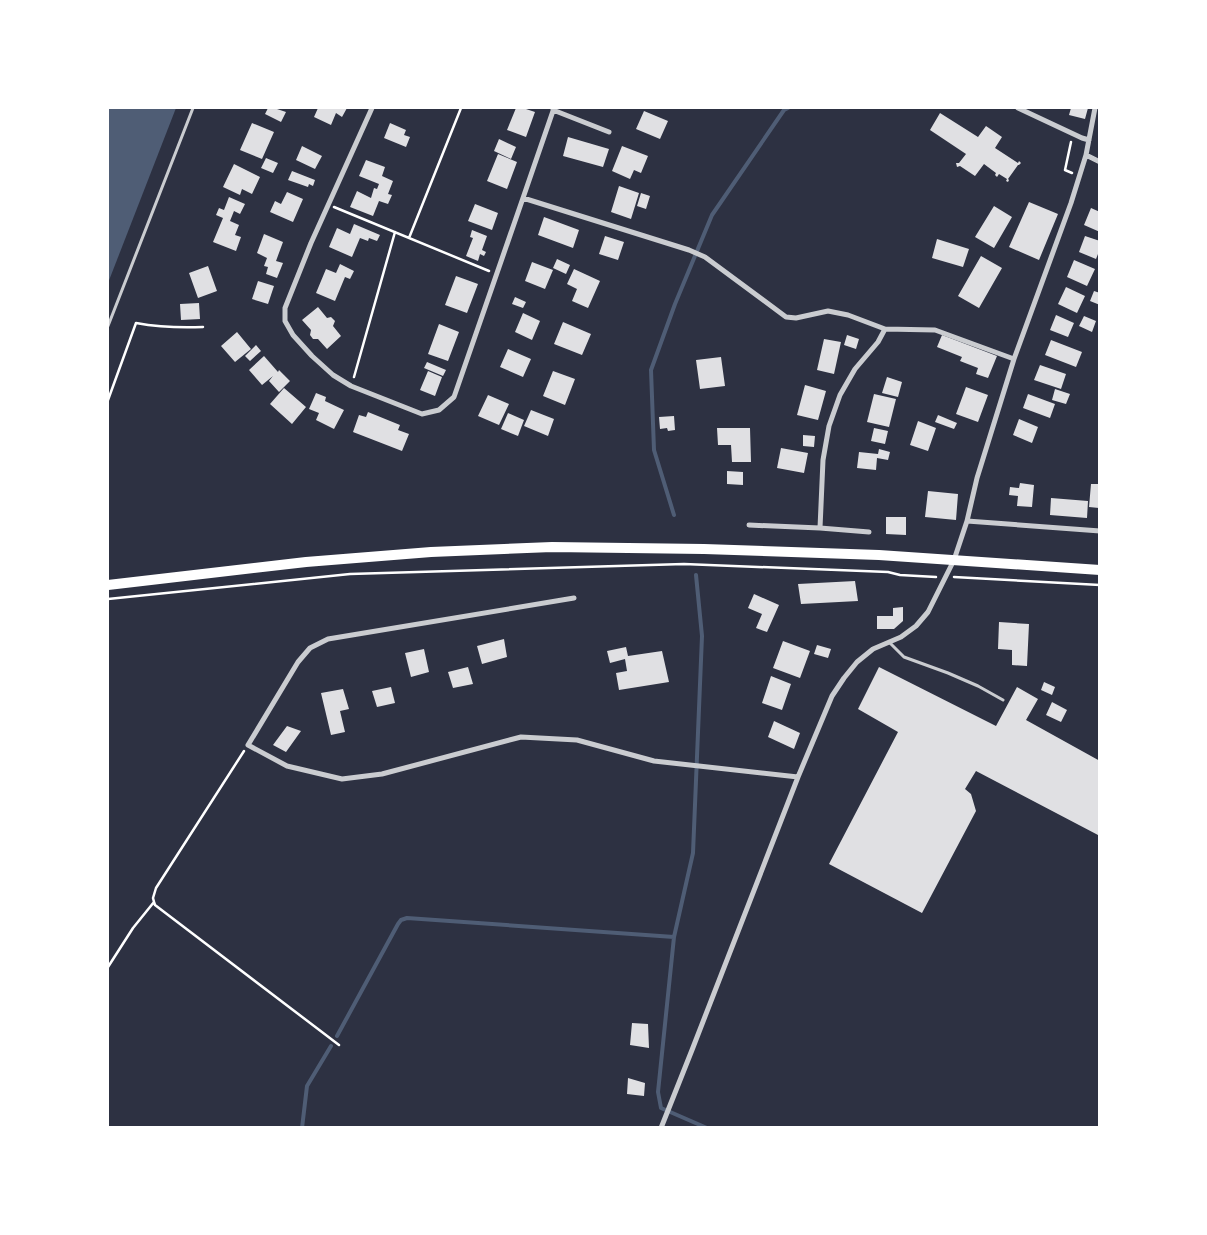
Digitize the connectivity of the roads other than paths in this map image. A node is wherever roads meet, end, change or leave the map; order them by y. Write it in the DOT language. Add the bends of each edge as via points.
graph roads {
  1 [pos="193,108"];
  2 [pos="372,108"];
  3 [pos="1018,108"];
  4 [pos="1095,108"];
  5 [pos="553,109"];
  6 [pos="609,132"];
  7 [pos="1089,140"];
  8 [pos="1086,155"];
  9 [pos="1100,162"];
  10 [pos="523,198"];
  11 [pos="108,326"];
  12 [pos="885,329"];
  13 [pos="1014,359"];
  14 [pos="966,521"];
  15 [pos="749,525"];
  16 [pos="820,528"];
  17 [pos="1100,531"];
  18 [pos="869,532"];
  19 [pos="954,560"];
  20 [pos="1100,570"];
  21 [pos="108,585"];
  22 [pos="574,598"];
  23 [pos="889,642"];
  24 [pos="1003,700"];
  25 [pos="798,777"];
  26 [pos="661,1128"];
  1 -- 11 [label="lane"];
  2 -- 10 [label="street" via="285,308 285,321 293,335 333,375 351,386 422,414 439,410 454,397"];
  3 -- 7 [label="street"];
  4 -- 7 [label="street"];
  5 -- 6 [label="street"];
  5 -- 10 [label="street"];
  7 -- 8 [label="street"];
  8 -- 9 [label="street"];
  8 -- 13 [label="street"];
  10 -- 12 [label="street" via="705,257 786,317 828,311"];
  12 -- 13 [label="street" via="935,330"];
  12 -- 16 [label="street" via="847,382 829,426 823,460"];
  13 -- 14 [label="street"];
  14 -- 17 [label="street"];
  14 -- 19 [label="street"];
  15 -- 16 [label="street"];
  16 -- 18 [label="street"];
  19 -- 20 [label="main road"];
  19 -- 21 [label="main road" via="704,549 552,547 306,562"];
  19 -- 23 [label="street" via="928,612 916,626"];
  22 -- 25 [label="street" via="328,639 310,648 298,662 248,745 287,766 342,779 382,774 521,737 577,740 654,761"];
  23 -- 24 [label="lane" via="904,657 978,686"];
  23 -- 25 [label="street" via="872,649 844,678 832,696"];
  25 -- 26 [label="street"];
}
